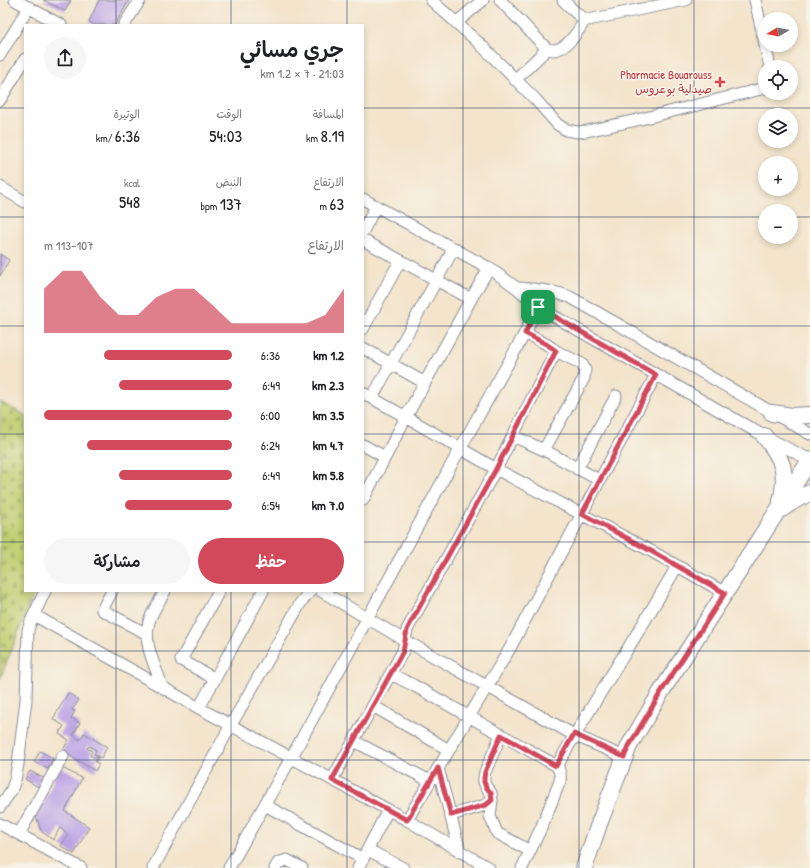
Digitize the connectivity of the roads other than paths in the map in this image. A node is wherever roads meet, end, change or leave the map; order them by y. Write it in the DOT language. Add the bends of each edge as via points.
graph roads {
  1 [pos="15,0"];
  2 [pos="140,0"];
  3 [pos="431,0"];
  4 [pos="483,0"];
  5 [pos="500,0"];
  6 [pos="563,0"];
  7 [pos="686,0"];
  8 [pos="756,0"];
  9 [pos="29,7"];
  10 [pos="758,12"];
  11 [pos="585,20"];
  12 [pos="47,22"];
  13 [pos="456,23"];
  14 [pos="125,24"];
  15 [pos="547,49"];
  16 [pos="0,55"];
  17 [pos="24,61"];
  18 [pos="515,80"];
  19 [pos="758,90"];
  20 [pos="0,100"];
  21 [pos="0,187"];
  22 [pos="364,200"];
  23 [pos="24,201"];
  24 [pos="376,206"];
  25 [pos="364,229"];
  26 [pos="364,241"];
  27 [pos="454,248"];
  28 [pos="400,261"];
  29 [pos="489,268"];
  30 [pos="436,280"];
  31 [pos="516,288"];
  32 [pos="471,299"];
  33 [pos="538,307"];
  34 [pos="364,327"];
  35 [pos="525,333"];
  36 [pos="364,349"];
  37 [pos="556,351"];
  38 [pos="390,364"];
  39 [pos="656,375"];
  40 [pos="425,383"];
  41 [pos="367,396"];
  42 [pos="616,396"];
  43 [pos="772,413"];
  44 [pos="810,415"];
  45 [pos="406,417"];
  46 [pos="810,434"];
  47 [pos="513,436"];
  48 [pos="764,436"];
  49 [pos="364,446"];
  50 [pos="460,449"];
  51 [pos="544,450"];
  52 [pos="385,458"];
  53 [pos="810,460"];
  54 [pos="496,469"];
  55 [pos="577,469"];
  56 [pos="599,480"];
  57 [pos="364,493"];
  58 [pos="810,493"];
  59 [pos="582,514"];
  60 [pos="776,514"];
  61 [pos="677,566"];
  62 [pos="45,592"];
  63 [pos="111,592"];
  64 [pos="164,592"];
  65 [pos="218,592"];
  66 [pos="262,592"];
  67 [pos="309,592"];
  68 [pos="323,592"];
  69 [pos="725,593"];
  70 [pos="34,615"];
  71 [pos="368,618"];
  72 [pos="147,634"];
  73 [pos="406,640"];
  74 [pos="391,674"];
  75 [pos="215,679"];
  76 [pos="488,686"];
  77 [pos="161,687"];
  78 [pos="373,706"];
  79 [pos="199,708"];
  80 [pos="470,717"];
  81 [pos="231,725"];
  82 [pos="574,734"];
  83 [pos="501,735"];
  84 [pos="354,741"];
  85 [pos="449,750"];
  86 [pos="63,756"];
  87 [pos="624,757"];
  88 [pos="291,758"];
  89 [pos="556,766"];
  90 [pos="438,768"];
  91 [pos="332,780"];
  92 [pos="430,781"];
  93 [pos="492,800"];
  94 [pos="265,805"];
  95 [pos="0,807"];
  96 [pos="388,810"];
  97 [pos="451,815"];
  98 [pos="407,820"];
  99 [pos="0,824"];
  100 [pos="19,834"];
  101 [pos="530,851"];
  102 [pos="460,852"];
  103 [pos="363,859"];
  104 [pos="82,868"];
  105 [pos="153,868"];
  106 [pos="229,868"];
  107 [pos="275,868"];
  108 [pos="302,868"];
  109 [pos="403,868"];
  110 [pos="489,868"];
  111 [pos="522,868"];
  112 [pos="584,868"];
  1 -- 9 [label="street"];
  2 -- 14 [label="street"];
  3 -- 13 [label="street"];
  4 -- 13 [label="street"];
  5 -- 15 [label="street"];
  6 -- 11 [label="street"];
  7 -- 11 [label="street"];
  8 -- 10 [label="street"];
  9 -- 12 [label="street"];
  9 -- 16 [label="street"];
  11 -- 15 [label="street" via="571,40 560,48"];
  13 -- 18 [label="street"];
  15 -- 18 [label="street"];
  17 -- 20 [label="street"];
  18 -- 19 [label="street" via="557,124 566,130 578,132"];
  21 -- 23 [label="street"];
  22 -- 24 [label="street"];
  24 -- 25 [label="street"];
  24 -- 27 [label="street"];
  26 -- 28 [label="street"];
  27 -- 29 [label="street"];
  27 -- 30 [label="street"];
  28 -- 30 [label="street"];
  28 -- 34 [label="street"];
  29 -- 31 [label="street"];
  29 -- 32 [label="street"];
  30 -- 32 [label="street"];
  30 -- 38 [label="street"];
  31 -- 33 [label="street"];
  31 -- 43 [label="street" via="551,290 570,297"];
  32 -- 40 [label="street"];
  33 -- 35 [label="street"];
  33 -- 39 [label="street"];
  35 -- 37 [label="street"];
  35 -- 50 [label="street"];
  36 -- 38 [label="street"];
  37 -- 47 [label="street"];
  37 -- 51 [label="street" via="582,364 585,370 584,378"];
  38 -- 40 [label="street"];
  38 -- 41 [label="street"];
  39 -- 48 [label="street"];
  39 -- 56 [label="street"];
  40 -- 45 [label="street"];
  41 -- 45 [label="street"];
  42 -- 55 [label="street"];
  43 -- 44 [label="main road"];
  43 -- 46 [label="street"];
  45 -- 50 [label="street"];
  45 -- 52 [label="street"];
  47 -- 51 [label="street"];
  47 -- 54 [label="street"];
  48 -- 53 [label="street"];
  48 -- 60 [label="main road" via="781,460 784,474 784,488"];
  49 -- 52 [label="street"];
  50 -- 54 [label="street"];
  50 -- 71 [label="street"];
  51 -- 55 [label="street"];
  52 -- 57 [label="street"];
  53 -- 60 [label="main road"];
  54 -- 59 [label="street"];
  54 -- 73 [label="street" via="410,624"];
  55 -- 56 [label="street"];
  56 -- 59 [label="street"];
  58 -- 60 [label="main road" via="787,504"];
  59 -- 61 [label="street"];
  59 -- 76 [label="street"];
  60 -- 69 [label="main road"];
  61 -- 69 [label="street"];
  61 -- 82 [label="street"];
  62 -- 70 [label="street"];
  63 -- 72 [label="street" via="102,610"];
  64 -- 72 [label="street" via="149,622"];
  65 -- 75 [label="street" via="181,660"];
  66 -- 75 [label="street"];
  67 -- 81 [label="street"];
  68 -- 71 [label="street"];
  69 -- 87 [label="main road" via="661,692"];
  70 -- 77 [label="street"];
  70 -- 95 [label="street" via="28,630 26,700 18,764 11,791"];
  71 -- 73 [label="street"];
  71 -- 88 [label="street"];
  72 -- 77 [label="street" via="148,648"];
  73 -- 74 [label="street"];
  73 -- 76 [label="street"];
  74 -- 78 [label="street"];
  74 -- 80 [label="street"];
  75 -- 79 [label="street"];
  76 -- 80 [label="street"];
  76 -- 82 [label="street"];
  77 -- 79 [label="street"];
  78 -- 84 [label="street"];
  78 -- 85 [label="street"];
  79 -- 81 [label="street"];
  80 -- 83 [label="street"];
  80 -- 85 [label="street"];
  81 -- 88 [label="street"];
  81 -- 105 [label="street"];
  82 -- 87 [label="street"];
  82 -- 89 [label="street"];
  83 -- 89 [label="street"];
  83 -- 93 [label="street" via="484,778"];
  84 -- 91 [label="street"];
  84 -- 92 [label="street"];
  85 -- 90 [label="street"];
  86 -- 100 [label="street"];
  87 -- 112 [label="main road"];
  88 -- 91 [label="street"];
  88 -- 94 [label="street"];
  89 -- 101 [label="street" via="561,775 560,781"];
  90 -- 92 [label="street"];
  90 -- 97 [label="street"];
  91 -- 96 [label="street"];
  92 -- 98 [label="street"];
  93 -- 97 [label="street" via="486,805"];
  93 -- 101 [label="street" via="490,816 497,833"];
  94 -- 103 [label="street"];
  94 -- 106 [label="street"];
  96 -- 98 [label="street"];
  96 -- 103 [label="street"];
  97 -- 102 [label="street"];
  98 -- 102 [label="street"];
  99 -- 100 [label="street"];
  100 -- 104 [label="street"];
  101 -- 111 [label="street"];
  102 -- 110 [label="street"];
  103 -- 109 [label="street"];
  107 -- 108 [label="street" via="278,863 287,860"];
}
